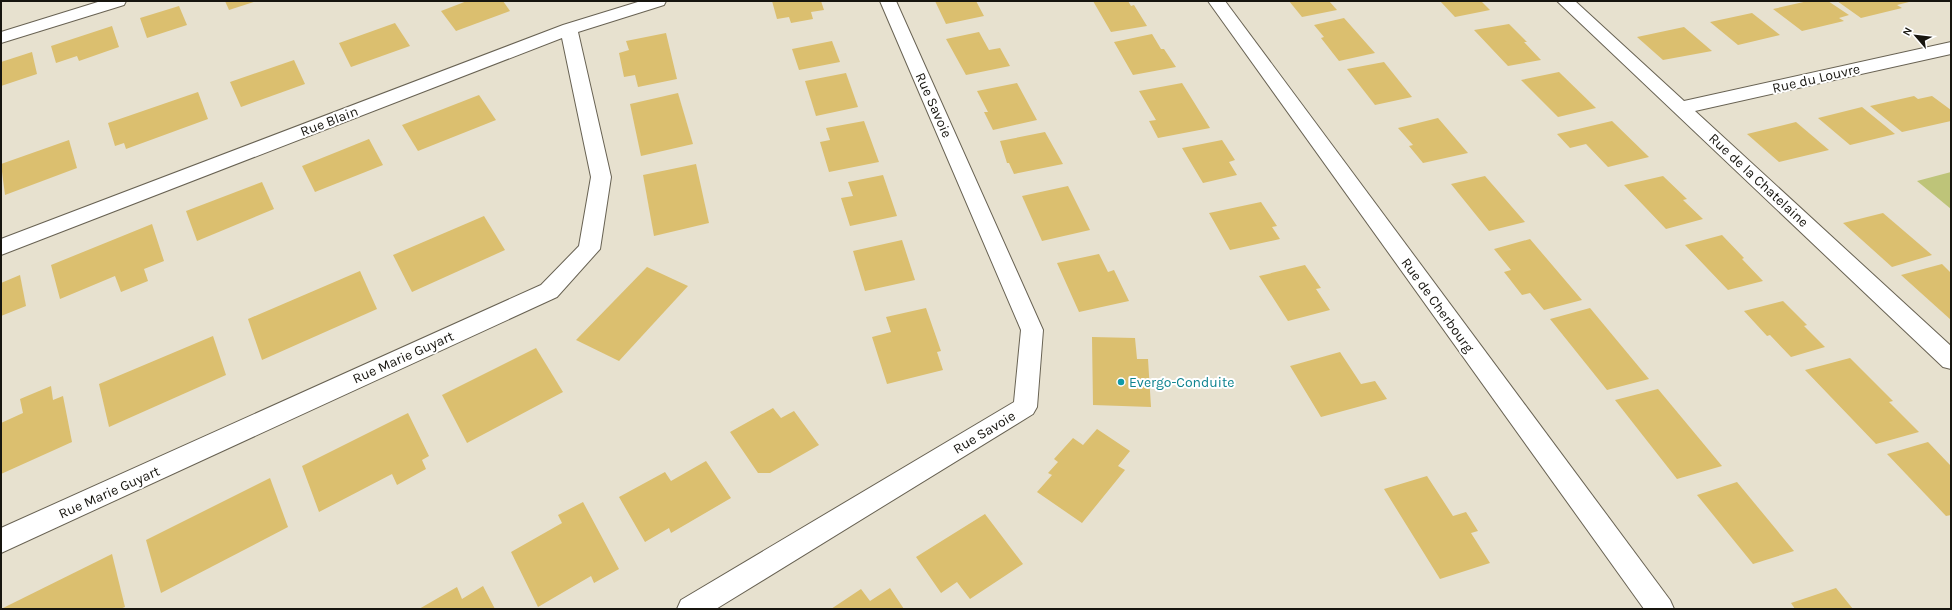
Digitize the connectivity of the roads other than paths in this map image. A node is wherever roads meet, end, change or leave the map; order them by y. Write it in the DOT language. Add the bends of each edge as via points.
graph roads {
  1 [pos="118,1"];
  2 [pos="658,1"];
  3 [pos="888,1"];
  4 [pos="1216,1"];
  5 [pos="1565,1"];
  6 [pos="570,29"];
  7 [pos="1,38"];
  8 [pos="1951,48"];
  9 [pos="1682,108"];
  10 [pos="1,247"];
  11 [pos="1951,360"];
  12 [pos="1,541"];
  13 [pos="691,609"];
  14 [pos="1660,609"];
  1 -- 7 [label="street"];
  2 -- 6 [label="street, Rue Blain"];
  3 -- 13 [label="street, Rue Savoie" via="1032,330 1026,408"];
  4 -- 14 [label="street, Rue de Cherbourg"];
  5 -- 9 [label="street, Rue de la Chatelaine"];
  6 -- 10 [label="street, Rue Blain"];
  6 -- 12 [label="street, Rue Marie Guyart" via="601,177 589,249 549,291"];
  8 -- 9 [label="street, Rue du Louvre"];
  9 -- 11 [label="street, Rue de la Chatelaine"];
}
